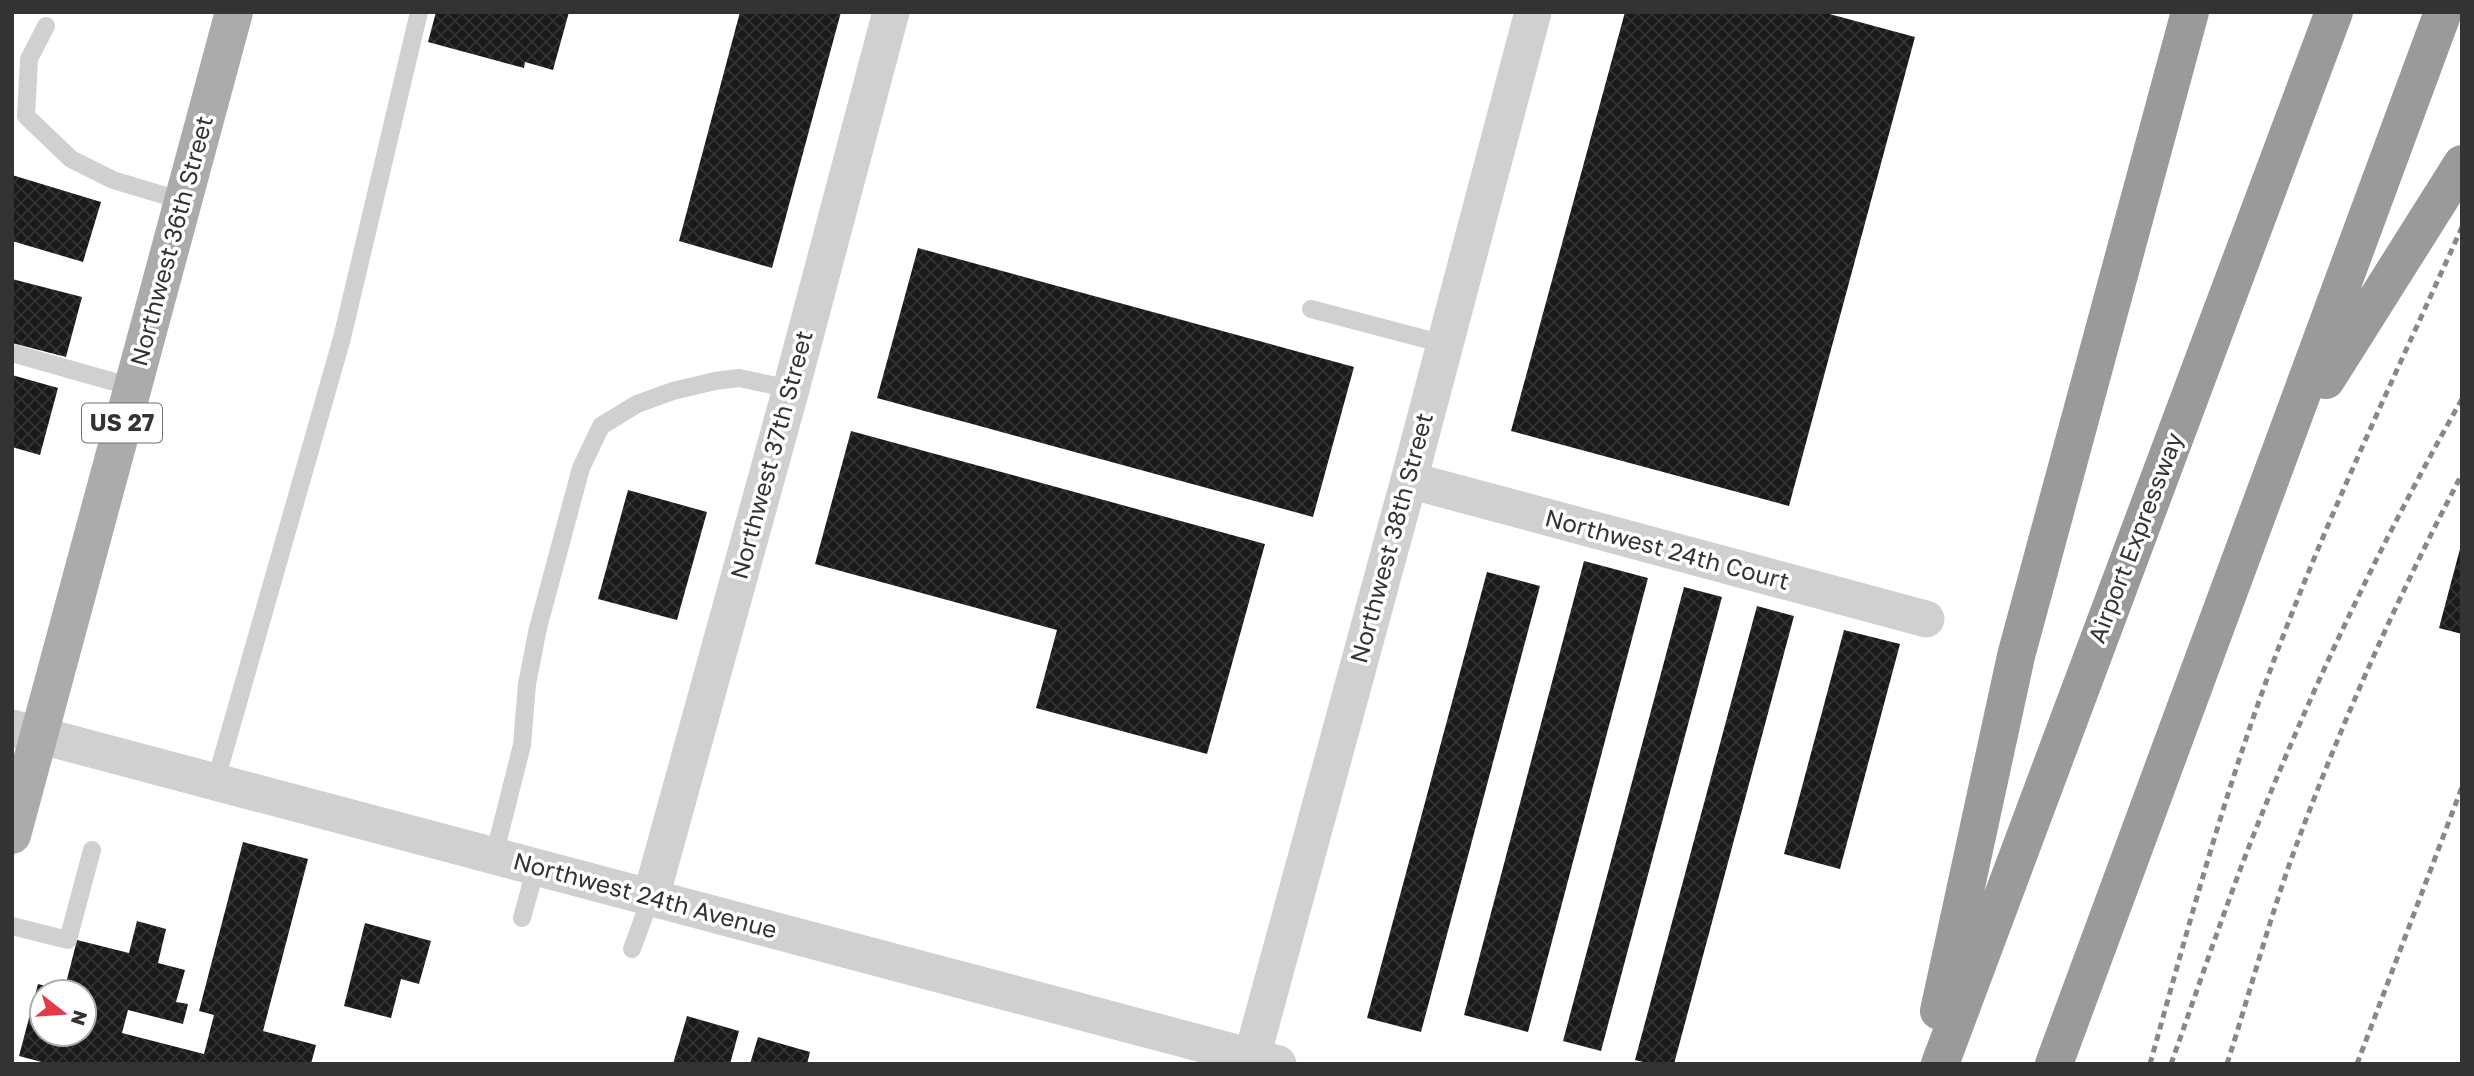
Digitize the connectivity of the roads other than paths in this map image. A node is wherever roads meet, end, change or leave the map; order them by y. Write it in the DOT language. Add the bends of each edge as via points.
graph roads {
  1 [pos="234,12"];
  2 [pos="419,12"];
  3 [pos="891,12"];
  4 [pos="1532,12"];
  5 [pos="2190,12"];
  6 [pos="2334,12"];
  7 [pos="2443,12"];
  8 [pos="46,26"];
  9 [pos="2462,164"];
  10 [pos="183,201"];
  11 [pos="1311,309"];
  12 [pos="1444,344"];
  13 [pos="12,353"];
  14 [pos="132,387"];
  15 [pos="791,389"];
  16 [pos="2283,450"];
  17 [pos="1409,480"];
  18 [pos="1926,619"];
  19 [pos="26,731"];
  20 [pos="216,780"];
  21 [pos="12,835"];
  22 [pos="92,850"];
  23 [pos="494,856"];
  24 [pos="536,867"];
  25 [pos="651,897"];
  26 [pos="522,918"];
  27 [pos="12,926"];
  28 [pos="632,949"];
  29 [pos="1260,1061"];
  30 [pos="1927,1064"];
  31 [pos="1940,1064"];
  32 [pos="2054,1064"];
  1 -- 10 [label="main road, Northwest 36th Street / US 27"];
  2 -- 20 [label="lane" via="342,338"];
  3 -- 15 [label="street, Northwest 37th Street"];
  4 -- 12 [label="street, Northwest 38th Street"];
  5 -- 30 [label="highway" via="2016,656"];
  6 -- 31 [label="highway, Airport Expressway"];
  7 -- 16 [label="highway"];
  8 -- 10 [label="lane" via="29,59 26,116 71,159 113,180"];
  9 -- 16 [label="highway"];
  10 -- 14 [label="main road, Northwest 36th Street / US 27"];
  11 -- 12 [label="lane"];
  12 -- 17 [label="street, Northwest 38th Street"];
  13 -- 14 [label="lane"];
  14 -- 19 [label="main road, Northwest 36th Street / US 27"];
  15 -- 23 [label="lane" via="739,378 715,381 637,404 601,426 581,468 538,628 522,745"];
  15 -- 25 [label="street, Northwest 37th Street"];
  16 -- 32 [label="highway"];
  17 -- 18 [label="street, Northwest 24th Court"];
  17 -- 29 [label="street, Northwest 38th Street"];
  19 -- 20 [label="street, Northwest 24th Avenue"];
  19 -- 21 [label="main road, Northwest 36th Street / US 27"];
  20 -- 23 [label="street, Northwest 24th Avenue"];
  22 -- 27 [label="lane" via="68,940"];
  23 -- 24 [label="street, Northwest 24th Avenue"];
  24 -- 25 [label="street, Northwest 24th Avenue"];
  24 -- 26 [label="lane"];
  25 -- 28 [label="lane"];
  25 -- 29 [label="street, Northwest 24th Avenue"];
}
